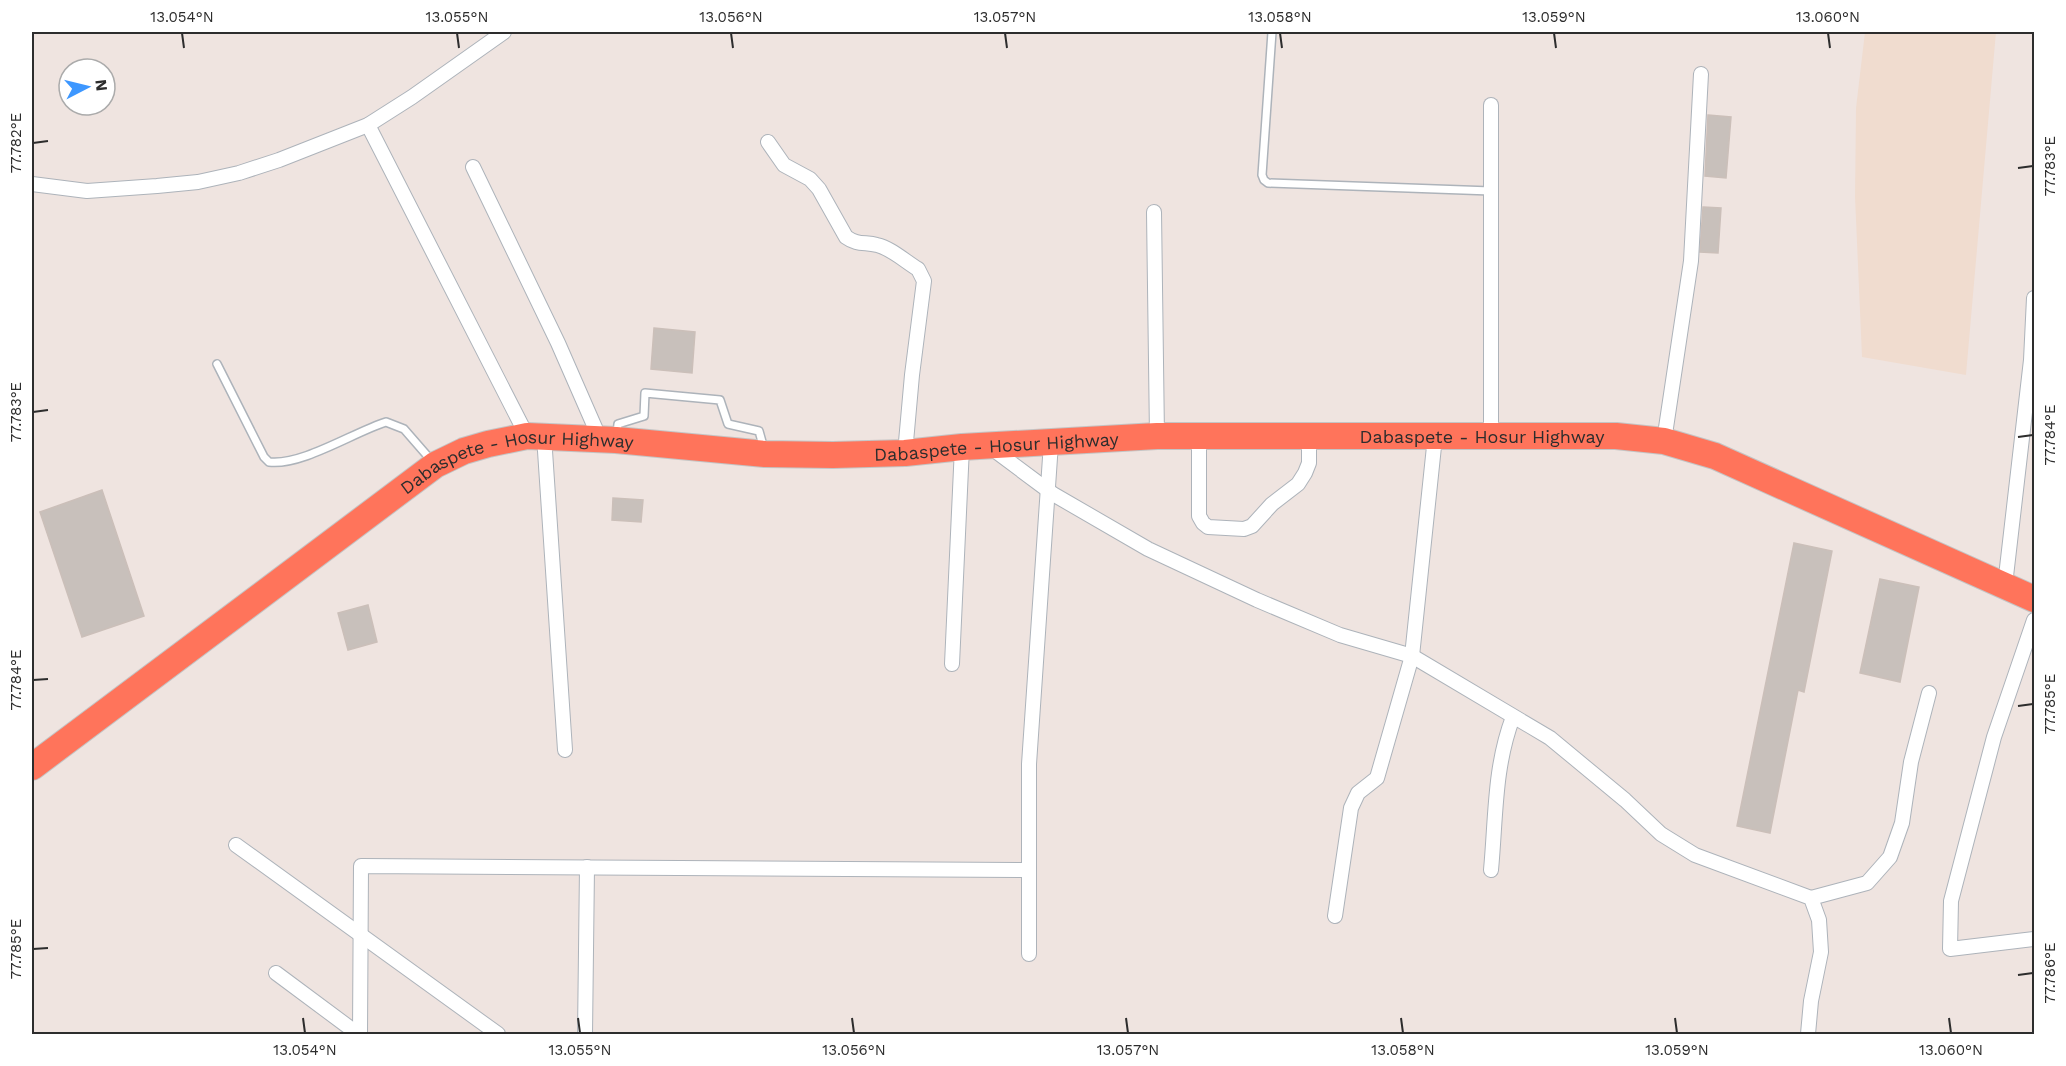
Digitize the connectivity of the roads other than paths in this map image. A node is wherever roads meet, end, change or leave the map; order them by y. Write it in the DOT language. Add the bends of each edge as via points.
graph roads {
  1 [pos="504,32"];
  2 [pos="1272,32"];
  3 [pos="1701,74"];
  4 [pos="1491,105"];
  5 [pos="368,125"];
  6 [pos="768,142"];
  7 [pos="473,167"];
  8 [pos="32,184"];
  9 [pos="1491,191"];
  10 [pos="1154,212"];
  11 [pos="2034,298"];
  12 [pos="2033,360"];
  13 [pos="217,364"];
  14 [pos="1199,435"];
  15 [pos="536,436"];
  16 [pos="1157,436"];
  17 [pos="1491,436"];
  18 [pos="1309,437"];
  19 [pos="1435,437"];
  20 [pos="608,439"];
  21 [pos="1664,441"];
  22 [pos="1051,443"];
  23 [pos="962,447"];
  24 [pos="990,447"];
  25 [pos="905,453"];
  26 [pos="765,454"];
  27 [pos="435,465"];
  28 [pos="2005,585"];
  29 [pos="2034,599"];
  30 [pos="2034,620"];
  31 [pos="1412,656"];
  32 [pos="952,664"];
  33 [pos="1929,693"];
  34 [pos="1513,717"];
  35 [pos="565,750"];
  36 [pos="32,767"];
  37 [pos="236,845"];
  38 [pos="587,867"];
  39 [pos="1029,870"];
  40 [pos="1491,870"];
  41 [pos="1811,898"];
  42 [pos="1335,916"];
  43 [pos="360,935"];
  44 [pos="2034,939"];
  45 [pos="1029,954"];
  46 [pos="276,973"];
  47 [pos="359,1035"];
  48 [pos="498,1035"];
  49 [pos="585,1035"];
  50 [pos="1808,1035"];
  1 -- 5 [label="street"];
  2 -- 9 [label="lane" via="1262,175 1268,183"];
  3 -- 21 [label="street" via="1691,261"];
  4 -- 9 [label="street"];
  5 -- 8 [label="street" via="279,160 198,182 87,191"];
  5 -- 15 [label="street"];
  6 -- 25 [label="street" via="784,165 810,179 819,189 846,237 861,244 878,245 922,274"];
  7 -- 20 [label="street"];
  9 -- 17 [label="street"];
  10 -- 16 [label="street"];
  11 -- 12 [label="street"];
  12 -- 28 [label="street"];
  13 -- 27 [label="lane" via="269,462 310,454 386,422 404,429"];
  14 -- 16 [label="highway, Dabaspete - Hosur Highway"];
  14 -- 18 [label="highway, Dabaspete - Hosur Highway"];
  14 -- 18 [label="street" via="1199,516 1208,527 1244,529 1298,484 1309,462"];
  15 -- 20 [label="highway, Dabaspete - Hosur Highway"];
  15 -- 27 [label="highway, Dabaspete - Hosur Highway" via="488,444"];
  15 -- 35 [label="street"];
  16 -- 22 [label="highway, Dabaspete - Hosur Highway"];
  17 -- 19 [label="highway, Dabaspete - Hosur Highway"];
  17 -- 21 [label="highway, Dabaspete - Hosur Highway" via="1616,435"];
  18 -- 19 [label="highway, Dabaspete - Hosur Highway"];
  19 -- 31 [label="street"];
  20 -- 26 [label="highway, Dabaspete - Hosur Highway"];
  20 -- 26 [label="lane" via="618,424 644,416 645,393 720,400 728,424 759,430"];
  21 -- 28 [label="highway, Dabaspete - Hosur Highway" via="1715,456"];
  22 -- 24 [label="highway, Dabaspete - Hosur Highway"];
  22 -- 39 [label="street" via="1029,764"];
  23 -- 24 [label="highway, Dabaspete - Hosur Highway"];
  23 -- 25 [label="highway, Dabaspete - Hosur Highway"];
  23 -- 32 [label="street"];
  24 -- 31 [label="street" via="1053,494 1148,549 1340,634"];
  25 -- 26 [label="highway, Dabaspete - Hosur Highway"];
  27 -- 36 [label="highway, Dabaspete - Hosur Highway"];
  28 -- 29 [label="highway, Dabaspete - Hosur Highway"];
  30 -- 44 [label="street" via="1994,737 1952,901 1950,949"];
  31 -- 34 [label="street"];
  31 -- 42 [label="street" via="1377,778 1358,793 1351,808"];
  33 -- 41 [label="street" via="1911,762 1902,824 1890,857 1868,883"];
  34 -- 40 [label="street" via="1503,742 1497,777"];
  34 -- 41 [label="street" via="1550,738 1661,834 1695,855"];
  37 -- 43 [label="street"];
  38 -- 39 [label="street"];
  38 -- 43 [label="street" via="361,866"];
  38 -- 49 [label="street"];
  39 -- 45 [label="street"];
  41 -- 50 [label="street" via="1819,920 1821,952"];
  43 -- 47 [label="street"];
  43 -- 48 [label="street"];
  46 -- 47 [label="street"];
}
